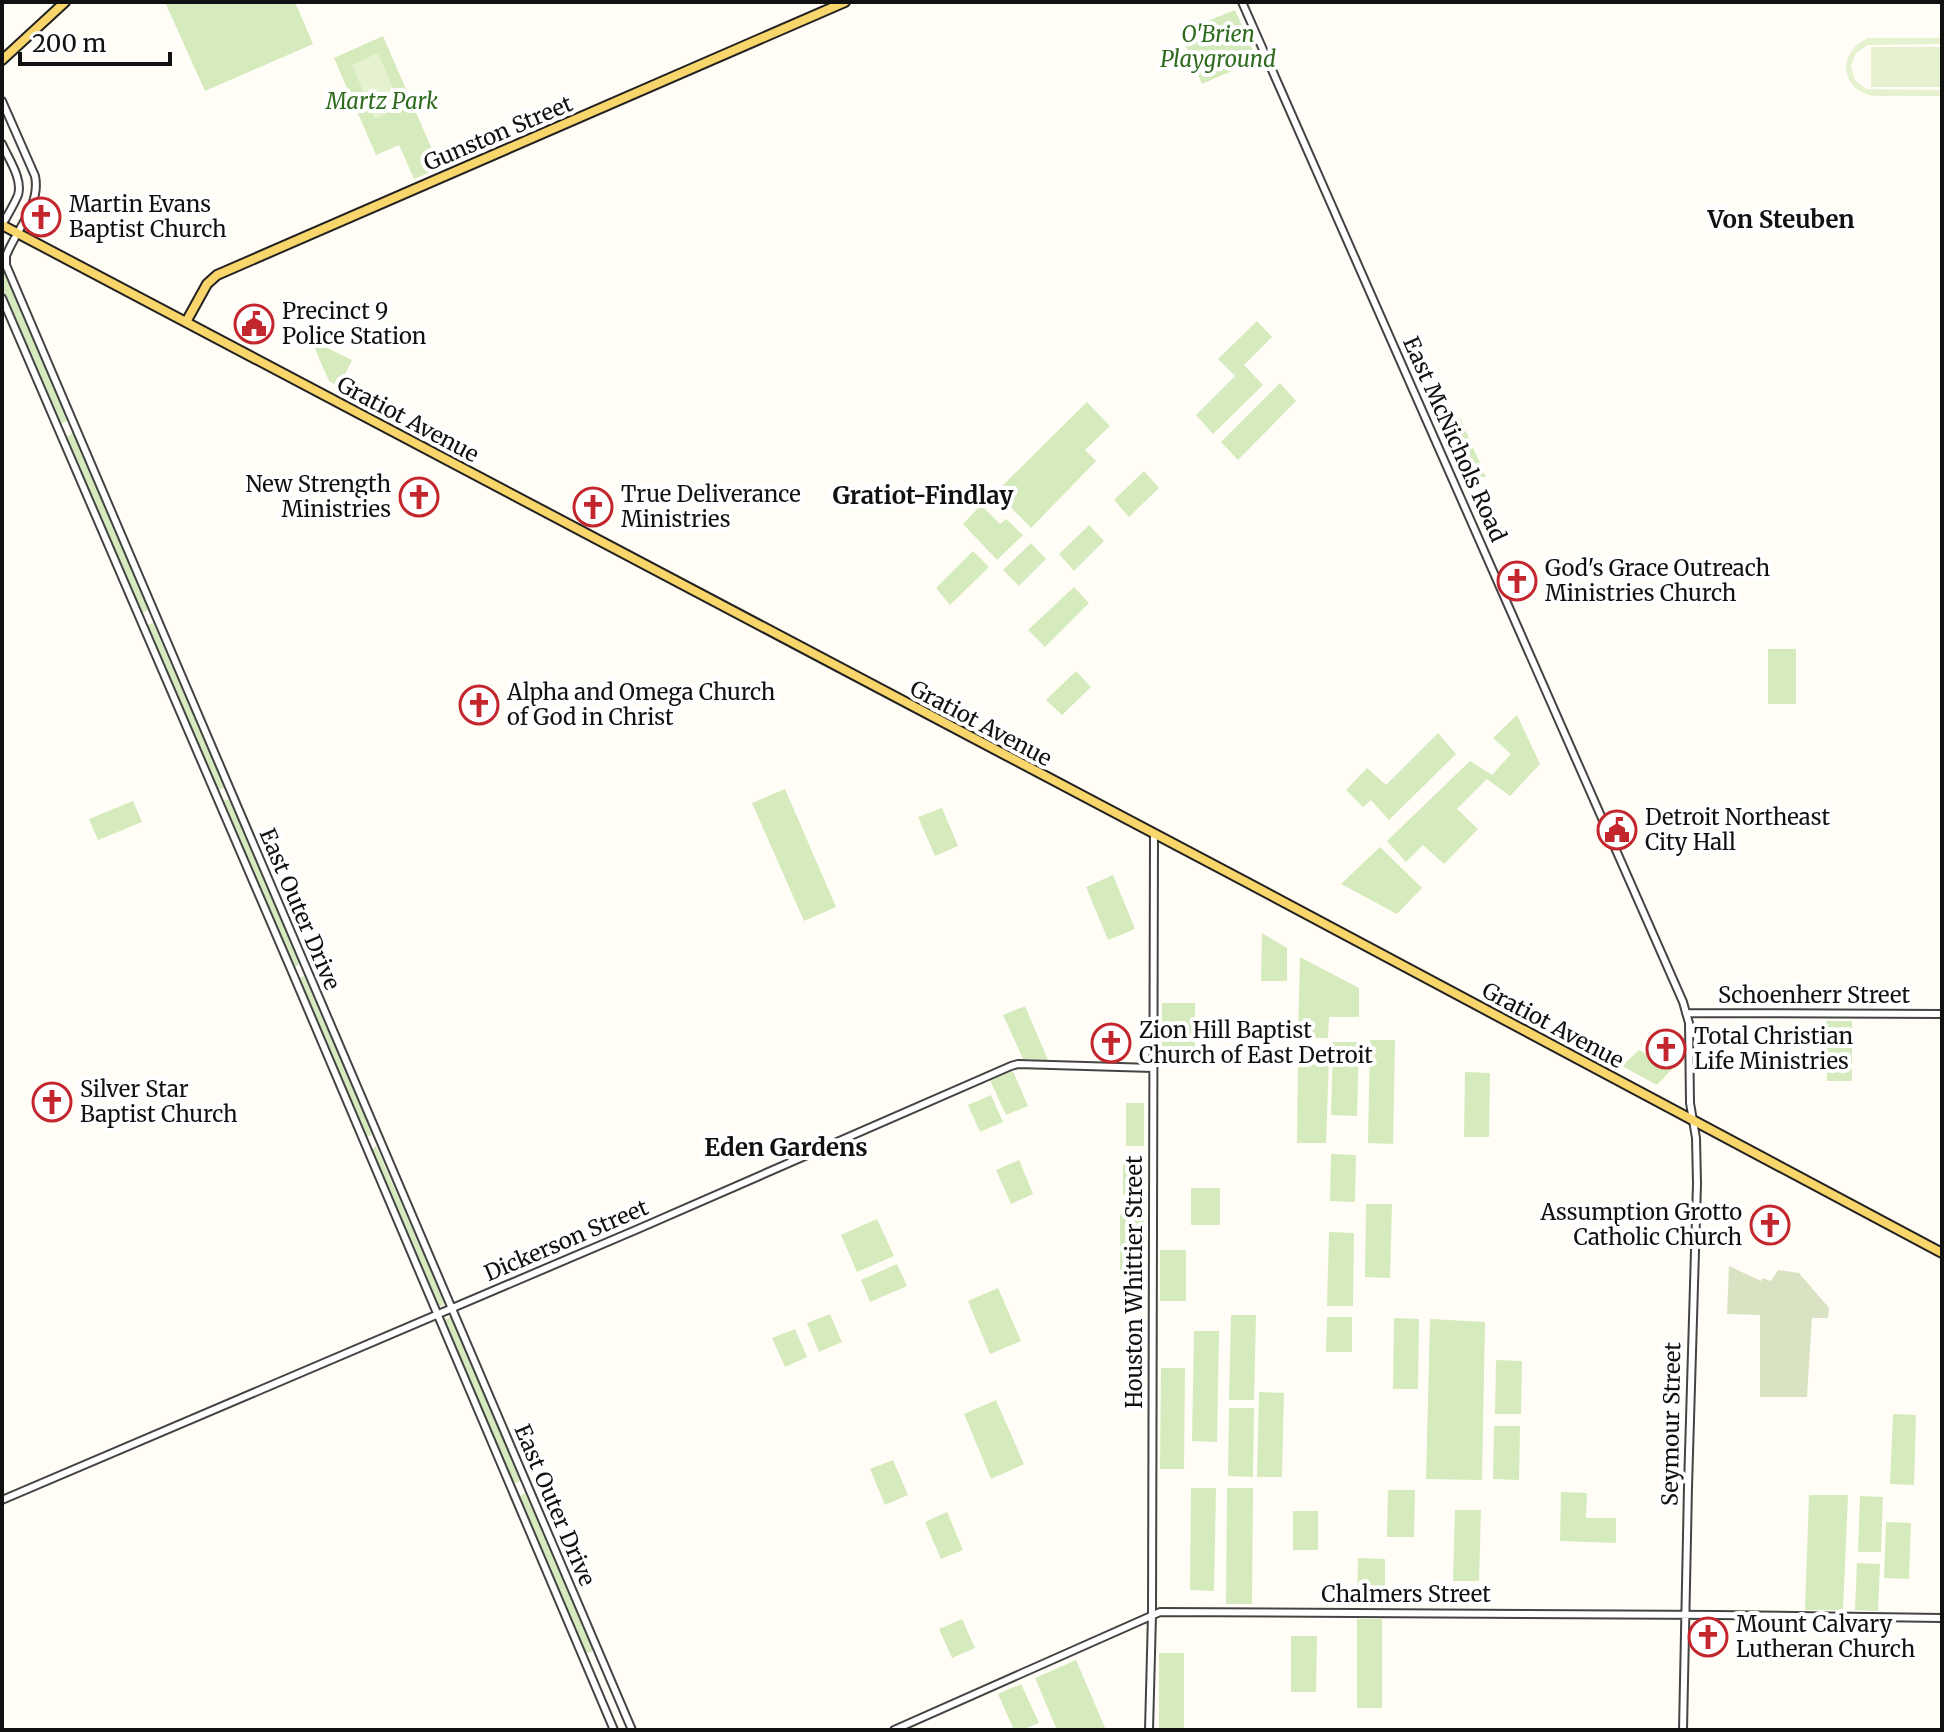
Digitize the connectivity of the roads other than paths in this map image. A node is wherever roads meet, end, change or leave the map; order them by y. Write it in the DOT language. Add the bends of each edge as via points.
graph roads {
  1 [pos="65,2"];
  2 [pos="845,2"];
  3 [pos="1242,2"];
  4 [pos="2,60"];
  5 [pos="3,106"];
  6 [pos="2,144"];
  7 [pos="18,192"];
  8 [pos="35,196"];
  9 [pos="2,225"];
  10 [pos="17,233"];
  11 [pos="4,260"];
  12 [pos="2,298"];
  13 [pos="186,322"];
  14 [pos="1154,834"];
  15 [pos="1686,1013"];
  16 [pos="1942,1014"];
  17 [pos="1153,1068"];
  18 [pos="1693,1120"];
  19 [pos="1942,1253"];
  20 [pos="452,1307"];
  21 [pos="437,1314"];
  22 [pos="2,1500"];
  23 [pos="1152,1615"];
  24 [pos="1684,1615"];
  25 [pos="1942,1618"];
  26 [pos="614,1730"];
  27 [pos="632,1730"];
  28 [pos="894,1730"];
  29 [pos="1149,1730"];
  30 [pos="1683,1730"];
  1 -- 4 [label="main road"];
  2 -- 13 [label="main road, Gunston Street" via="217,275"];
  3 -- 15 [label="street, East McNichols Road"];
  5 -- 8 [label="street" via="35,176"];
  6 -- 7 [label="street" via="17,176"];
  7 -- 8 [label="street"];
  7 -- 9 [label="street"];
  8 -- 10 [label="street, East Outer Drive"];
  9 -- 10 [label="main road, Gratiot Avenue"];
  10 -- 11 [label="street, East Outer Drive"];
  10 -- 13 [label="main road, Gratiot Avenue"];
  11 -- 20 [label="street, East Outer Drive"];
  12 -- 21 [label="street, East Outer Drive"];
  13 -- 14 [label="main road, Gratiot Avenue"];
  14 -- 17 [label="street, Houston Whittier Street"];
  14 -- 18 [label="main road, Gratiot Avenue"];
  15 -- 16 [label="street, Schoenherr Street"];
  15 -- 18 [label="street, East McNichols Road"];
  17 -- 20 [label="street, Dickerson Street" via="1011,1066"];
  17 -- 23 [label="street, Houston Whittier Street"];
  18 -- 19 [label="main road, Gratiot Avenue"];
  18 -- 24 [label="street, Seymour Street" via="1697,1184"];
  20 -- 21 [label="street, Dickerson Street"];
  20 -- 27 [label="street, East Outer Drive"];
  21 -- 22 [label="street, Dickerson Street"];
  21 -- 26 [label="street, East Outer Drive"];
  23 -- 24 [label="street, Chalmers Street"];
  23 -- 28 [label="street, Chalmers Street"];
  23 -- 29 [label="street, Houston Whittier Street"];
  24 -- 25 [label="street, Chalmers Street"];
  24 -- 30 [label="street, Seymour Street"];
}
